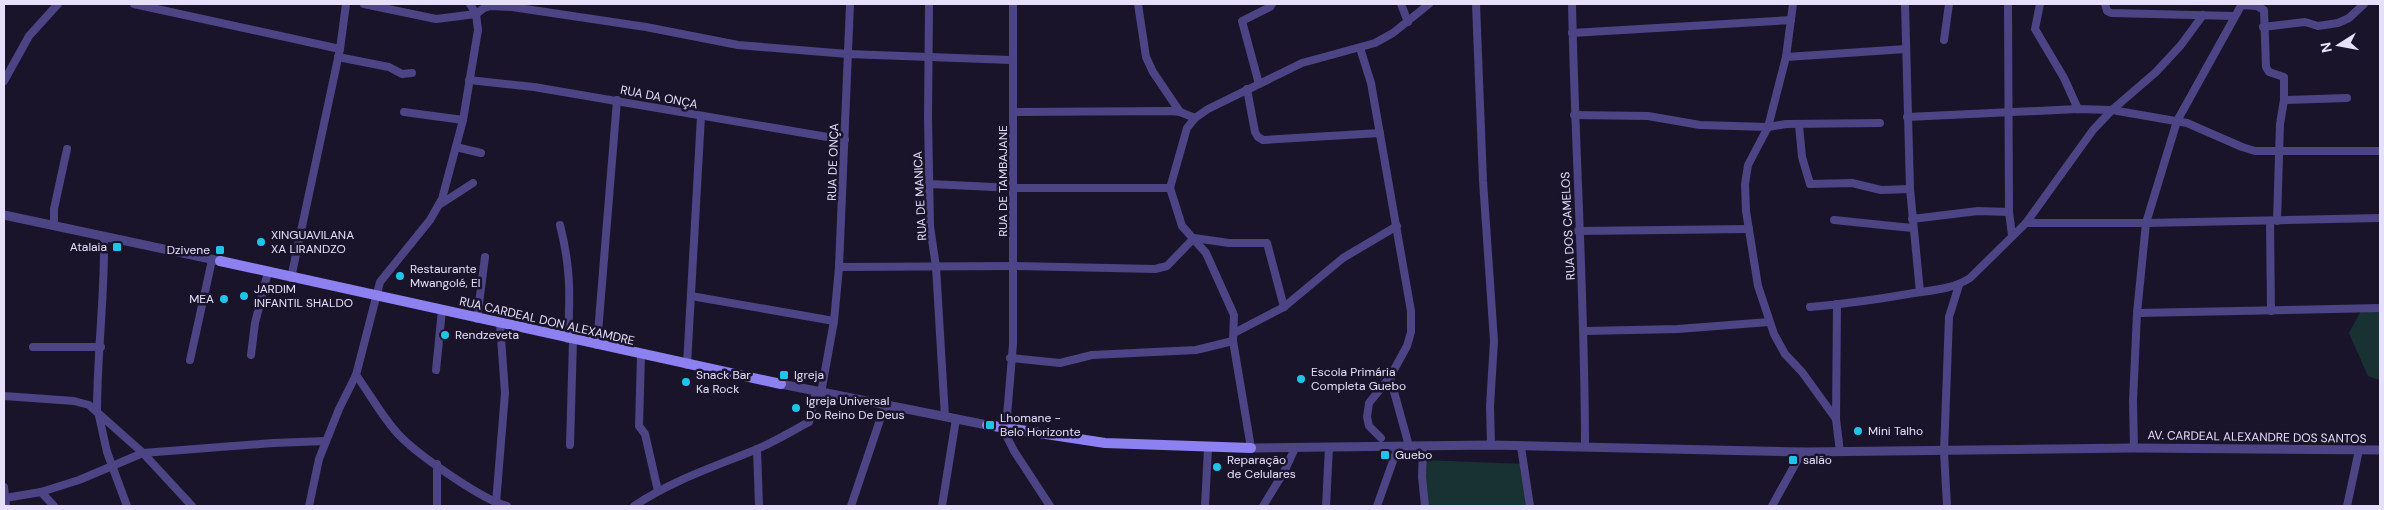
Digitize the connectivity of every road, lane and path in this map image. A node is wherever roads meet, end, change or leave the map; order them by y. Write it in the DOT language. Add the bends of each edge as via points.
graph roads {
  1 [pos="58,4"];
  2 [pos="134,4"];
  3 [pos="346,4"];
  4 [pos="364,4"];
  5 [pos="470,4"];
  6 [pos="850,4"];
  7 [pos="929,4"];
  8 [pos="1013,4"];
  9 [pos="1138,4"];
  10 [pos="1272,4"];
  11 [pos="1401,4"];
  12 [pos="1429,4"];
  13 [pos="1476,4"];
  14 [pos="1572,4"];
  15 [pos="1794,4"];
  16 [pos="1905,4"];
  17 [pos="1948,4"];
  18 [pos="2008,4"];
  19 [pos="2040,4"];
  20 [pos="2105,4"];
  21 [pos="2242,4"];
  22 [pos="2364,4"];
  23 [pos="476,14"];
  24 [pos="2202,15"];
  25 [pos="2234,16"];
  26 [pos="1791,20"];
  27 [pos="1408,22"];
  28 [pos="2263,27"];
  29 [pos="1572,33"];
  30 [pos="1944,40"];
  31 [pos="1360,48"];
  32 [pos="1906,49"];
  33 [pos="339,53"];
  34 [pos="848,54"];
  35 [pos="929,57"];
  36 [pos="1786,57"];
  37 [pos="1012,60"];
  38 [pos="412,72"];
  39 [pos="469,80"];
  40 [pos="4,81"];
  41 [pos="1259,84"];
  42 [pos="1247,89"];
  43 [pos="2347,98"];
  44 [pos="617,100"];
  45 [pos="2284,100"];
  46 [pos="2078,109"];
  47 [pos="2112,110"];
  48 [pos="404,112"];
  49 [pos="1014,112"];
  50 [pos="1180,112"];
  51 [pos="2010,112"];
  52 [pos="1574,115"];
  53 [pos="701,116"];
  54 [pos="1907,117"];
  55 [pos="1195,118"];
  56 [pos="463,120"];
  57 [pos="2177,121"];
  58 [pos="1880,123"];
  59 [pos="1799,125"];
  60 [pos="1768,127"];
  61 [pos="1380,132"];
  62 [pos="845,140"];
  63 [pos="456,146"];
  64 [pos="68,149"];
  65 [pos="2278,151"];
  66 [pos="2380,152"];
  67 [pos="481,153"];
  68 [pos="473,183"];
  69 [pos="930,184"];
  70 [pos="1014,188"];
  71 [pos="1170,188"];
  72 [pos="1910,189"];
  73 [pos="438,206"];
  74 [pos="2009,212"];
  75 [pos="4,215"];
  76 [pos="2380,218"];
  77 [pos="1912,219"];
  78 [pos="1834,220"];
  79 [pos="2274,221"];
  80 [pos="2026,223"];
  81 [pos="2146,223"];
  82 [pos="560,225"];
  83 [pos="54,226"];
  84 [pos="1397,226"];
  85 [pos="1912,228"];
  86 [pos="1749,229"];
  87 [pos="1578,231"];
  88 [pos="2012,235"];
  89 [pos="104,237"];
  90 [pos="1194,238"];
  91 [pos="485,257"];
  92 [pos="216,260"];
  93 [pos="1014,266"];
  94 [pos="936,267"];
  95 [pos="839,268"];
  96 [pos="268,272"];
  97 [pos="291,278"];
  98 [pos="1959,285"];
  99 [pos="1920,292"];
  100 [pos="375,296"];
  101 [pos="691,296"];
  102 [pos="1837,304"];
  103 [pos="1284,307"];
  104 [pos="1810,307"];
  105 [pos="2380,308"];
  106 [pos="442,310"];
  107 [pos="2272,311"];
  108 [pos="2137,313"];
  109 [pos="477,319"];
  110 [pos="834,321"];
  111 [pos="1769,322"];
  112 [pos="500,324"];
  113 [pos="1585,331"];
  114 [pos="1234,337"];
  115 [pos="570,340"];
  116 [pos="597,345"];
  117 [pos="33,347"];
  118 [pos="101,347"];
  119 [pos="641,355"];
  120 [pos="251,356"];
  121 [pos="1010,358"];
  122 [pos="190,360"];
  123 [pos="687,365"];
  124 [pos="436,370"];
  125 [pos="356,375"];
  126 [pos="1390,377"];
  127 [pos="781,384"];
  128 [pos="818,392"];
  129 [pos="4,396"];
  130 [pos="885,405"];
  131 [pos="98,414"];
  132 [pos="945,417"];
  133 [pos="956,419"];
  134 [pos="1836,419"];
  135 [pos="988,425"];
  136 [pos="1004,428"];
  137 [pos="1381,438"];
  138 [pos="326,441"];
  139 [pos="570,444"];
  140 [pos="1491,445"];
  141 [pos="1410,446"];
  142 [pos="1330,447"];
  143 [pos="1398,447"];
  144 [pos="1423,447"];
  145 [pos="1521,447"];
  146 [pos="1585,447"];
  147 [pos="1208,448"];
  148 [pos="1251,448"];
  149 [pos="1295,448"];
  150 [pos="2134,448"];
  151 [pos="757,449"];
  152 [pos="2358,450"];
  153 [pos="2380,450"];
  154 [pos="1802,452"];
  155 [pos="1840,452"];
  156 [pos="1944,452"];
  157 [pos="143,453"];
  158 [pos="437,464"];
  159 [pos="113,466"];
  160 [pos="4,487"];
  161 [pos="658,491"];
  162 [pos="41,492"];
  163 [pos="6,502"];
  164 [pos="496,503"];
  165 [pos="54,506"];
  166 [pos="127,506"];
  167 [pos="192,506"];
  168 [pos="309,506"];
  169 [pos="437,506"];
  170 [pos="507,506"];
  171 [pos="634,506"];
  172 [pos="759,506"];
  173 [pos="851,506"];
  174 [pos="942,506"];
  175 [pos="1050,506"];
  176 [pos="1205,506"];
  177 [pos="1263,506"];
  178 [pos="1326,506"];
  179 [pos="1377,506"];
  180 [pos="1425,506"];
  181 [pos="1530,506"];
  182 [pos="1772,506"];
  183 [pos="1947,506"];
  184 [pos="2347,506"];
  1 -- 40 [label="street" via="29,36"];
  2 -- 33 [label="street"];
  3 -- 33 [label="street"];
  4 -- 23 [label="street" via="427,19"];
  5 -- 23 [label="street"];
  6 -- 34 [label="street, RUA DE ONÇA"];
  7 -- 35 [label="street, RUA DE MANICA"];
  8 -- 37 [label="street, RUA DE TAMBAJANE"];
  9 -- 50 [label="street" via="1146,57"];
  10 -- 41 [label="street" via="1242,21"];
  11 -- 27 [label="street"];
  12 -- 27 [label="street"];
  13 -- 140 [label="street" via="1494,341"];
  14 -- 29 [label="street, RUA DOS CAMELOS"];
  15 -- 26 [label="street"];
  16 -- 32 [label="street"];
  17 -- 30 [label="street"];
  18 -- 51 [label="street"];
  19 -- 46 [label="street" via="2035,29"];
  20 -- 24 [label="street" via="2111,13"];
  21 -- 25 [label="street"];
  21 -- 28 [label="street" via="2263,8"];
  22 -- 28 [label="street" via="2338,23 2318,26 2305,22"];
  23 -- 34 [label="street" via="490,6 512,7 646,28 710,42"];
  23 -- 39 [label="street" via="478,30"];
  24 -- 25 [label="street"];
  24 -- 47 [label="street" via="2156,72"];
  25 -- 57 [label="street"];
  26 -- 29 [label="street"];
  26 -- 36 [label="street"];
  27 -- 31 [label="street" via="1393,33"];
  28 -- 45 [label="street" via="2267,70 2284,77"];
  29 -- 52 [label="street, RUA DOS CAMELOS"];
  31 -- 41 [label="street" via="1315,58"];
  31 -- 61 [label="street" via="1371,83"];
  32 -- 36 [label="street"];
  32 -- 54 [label="street"];
  33 -- 38 [label="street" via="390,66 402,74"];
  33 -- 97 [label="street"];
  34 -- 35 [label="street"];
  34 -- 62 [label="street, RUA DE ONÇA"];
  35 -- 37 [label="street"];
  35 -- 69 [label="street, RUA DE MANICA"];
  36 -- 60 [label="street"];
  37 -- 49 [label="street, RUA DE TAMBAJANE"];
  39 -- 44 [label="street, RUA DA ONÇA"];
  39 -- 56 [label="street"];
  41 -- 42 [label="street"];
  42 -- 55 [label="street"];
  42 -- 61 [label="street" via="1255,132 1263,140"];
  43 -- 45 [label="street"];
  44 -- 53 [label="street, RUA DA ONÇA"];
  44 -- 116 [label="street"];
  45 -- 65 [label="street"];
  46 -- 47 [label="street"];
  46 -- 51 [label="street"];
  47 -- 57 [label="street"];
  47 -- 80 [label="street" via="2070,160"];
  48 -- 56 [label="street"];
  49 -- 50 [label="street"];
  49 -- 70 [label="street, RUA DE TAMBAJANE"];
  50 -- 55 [label="street"];
  51 -- 54 [label="street"];
  51 -- 74 [label="street"];
  52 -- 60 [label="street" via="1648,116 1700,125"];
  52 -- 87 [label="street, RUA DOS CAMELOS"];
  53 -- 62 [label="street, RUA DA ONÇA"];
  53 -- 101 [label="street"];
  54 -- 72 [label="street"];
  55 -- 71 [label="street" via="1187,128 1178,152"];
  56 -- 63 [label="street"];
  57 -- 65 [label="street" via="2255,151"];
  57 -- 81 [label="street"];
  58 -- 59 [label="street"];
  59 -- 60 [label="street"];
  59 -- 72 [label="street" via="1802,157 1810,184 1852,183 1881,190"];
  60 -- 86 [label="street" via="1748,165 1745,184"];
  61 -- 84 [label="street"];
  62 -- 95 [label="street, RUA DE ONÇA"];
  63 -- 67 [label="street"];
  63 -- 73 [label="street"];
  64 -- 83 [label="street" via="54,209"];
  65 -- 66 [label="street"];
  65 -- 79 [label="street"];
  68 -- 73 [label="street"];
  69 -- 70 [label="street"];
  69 -- 94 [label="street, RUA DE MANICA" via="930,226"];
  70 -- 71 [label="street"];
  70 -- 93 [label="street, RUA DE TAMBAJANE"];
  71 -- 90 [label="street" via="1182,226"];
  72 -- 77 [label="street"];
  73 -- 100 [label="street" via="387,271"];
  74 -- 77 [label="street"];
  74 -- 88 [label="street"];
  75 -- 83 [label="street"];
  76 -- 79 [label="street"];
  77 -- 85 [label="street"];
  78 -- 85 [label="street"];
  79 -- 81 [label="street"];
  79 -- 107 [label="street"];
  80 -- 81 [label="street"];
  80 -- 88 [label="street"];
  81 -- 108 [label="street"];
  82 -- 115 [label="street" via="570,280"];
  83 -- 89 [label="street"];
  84 -- 103 [label="street" via="1343,258"];
  84 -- 126 [label="street" via="1411,311 1411,332"];
  85 -- 99 [label="street"];
  86 -- 87 [label="street"];
  86 -- 111 [label="street" via="1758,286"];
  87 -- 113 [label="street, RUA DOS CAMELOS"];
  88 -- 98 [label="street"];
  89 -- 92 [label="street"];
  89 -- 118 [label="street"];
  90 -- 93 [label="street" via="1167,266 1155,269"];
  90 -- 103 [label="street" via="1229,243 1267,243"];
  90 -- 114 [label="street" via="1206,253 1234,315"];
  91 -- 109 [label="street"];
  92 -- 96 [label="main road, RUA CARDEAL DON ALEXAMDRE"];
  92 -- 122 [label="street"];
  93 -- 94 [label="street"];
  93 -- 121 [label="street, RUA DE TAMBAJANE"];
  94 -- 95 [label="street"];
  94 -- 132 [label="street, RUA DE MANICA"];
  95 -- 110 [label="street, RUA DE ONÇA"];
  96 -- 97 [label="main road, RUA CARDEAL DON ALEXAMDRE"];
  96 -- 120 [label="street" via="255,323"];
  97 -- 100 [label="main road, RUA CARDEAL DON ALEXAMDRE"];
  98 -- 99 [label="street"];
  98 -- 156 [label="street" via="1949,317"];
  99 -- 102 [label="street"];
  100 -- 106 [label="main road, RUA CARDEAL DON ALEXAMDRE"];
  100 -- 125 [label="street"];
  101 -- 110 [label="street"];
  101 -- 123 [label="street"];
  102 -- 104 [label="street"];
  102 -- 134 [label="street"];
  103 -- 114 [label="street"];
  105 -- 107 [label="street"];
  106 -- 109 [label="main road, RUA CARDEAL DON ALEXAMDRE"];
  106 -- 124 [label="street"];
  107 -- 108 [label="street"];
  108 -- 150 [label="street"];
  109 -- 112 [label="main road, RUA CARDEAL DON ALEXAMDRE"];
  110 -- 128 [label="street, RUA DE ONÇA"];
  111 -- 113 [label="street" via="1678,329"];
  111 -- 134 [label="street" via="1785,354"];
  112 -- 115 [label="main road, RUA CARDEAL DON ALEXAMDRE"];
  112 -- 164 [label="street" via="505,394"];
  113 -- 146 [label="street, RUA DOS CAMELOS"];
  114 -- 121 [label="street" via="1196,350 1092,355 1060,363"];
  114 -- 148 [label="street"];
  115 -- 116 [label="main road, RUA CARDEAL DON ALEXAMDRE"];
  115 -- 139 [label="street"];
  116 -- 119 [label="main road, RUA CARDEAL DON ALEXAMDRE"];
  117 -- 118 [label="street"];
  118 -- 131 [label="street"];
  119 -- 123 [label="main road, RUA CARDEAL DON ALEXAMDRE"];
  119 -- 161 [label="street" via="639,426 645,434"];
  121 -- 136 [label="street, RUA DE TAMBAJANE"];
  123 -- 127 [label="main road, RUA CARDEAL DON ALEXAMDRE"];
  125 -- 138 [label="street"];
  125 -- 158 [label="street" via="399,435"];
  126 -- 137 [label="street" via="1369,403 1369,426"];
  126 -- 141 [label="street"];
  127 -- 128 [label="street"];
  128 -- 130 [label="street"];
  128 -- 151 [label="street, RUA DE ONÇA" via="810,422"];
  129 -- 131 [label="street" via="83,402"];
  130 -- 132 [label="street"];
  130 -- 173 [label="street"];
  131 -- 157 [label="street"];
  131 -- 159 [label="street"];
  132 -- 133 [label="street"];
  133 -- 135 [label="street"];
  133 -- 174 [label="street"];
  134 -- 155 [label="street"];
  135 -- 136 [label="main road"];
  136 -- 147 [label="main road" via="1105,443"];
  136 -- 175 [label="street" via="1014,451"];
  138 -- 157 [label="street"];
  138 -- 168 [label="street" via="318,459"];
  140 -- 144 [label="street, AV. CARDEAL ALEXANDRE DOS SANTOS"];
  140 -- 145 [label="street, AV. CARDEAL ALEXANDRE DOS SANTOS"];
  141 -- 143 [label="street, AV. CARDEAL ALEXANDRE DOS SANTOS"];
  141 -- 144 [label="street, AV. CARDEAL ALEXANDRE DOS SANTOS"];
  142 -- 143 [label="street, AV. CARDEAL ALEXANDRE DOS SANTOS"];
  142 -- 149 [label="street, AV. CARDEAL ALEXANDRE DOS SANTOS"];
  142 -- 178 [label="street"];
  143 -- 179 [label="street"];
  144 -- 180 [label="street"];
  145 -- 146 [label="street, AV. CARDEAL ALEXANDRE DOS SANTOS"];
  145 -- 181 [label="street"];
  146 -- 154 [label="street, AV. CARDEAL ALEXANDRE DOS SANTOS"];
  147 -- 148 [label="main road"];
  147 -- 176 [label="street"];
  148 -- 149 [label="street, AV. CARDEAL ALEXANDRE DOS SANTOS"];
  149 -- 177 [label="street"];
  150 -- 152 [label="street, AV. CARDEAL ALEXANDRE DOS SANTOS"];
  150 -- 156 [label="street, AV. CARDEAL ALEXANDRE DOS SANTOS"];
  151 -- 161 [label="street"];
  151 -- 172 [label="street"];
  152 -- 153 [label="street, AV. CARDEAL ALEXANDRE DOS SANTOS"];
  152 -- 184 [label="street"];
  154 -- 155 [label="street, AV. CARDEAL ALEXANDRE DOS SANTOS"];
  154 -- 182 [label="street"];
  155 -- 156 [label="street, AV. CARDEAL ALEXANDRE DOS SANTOS"];
  156 -- 183 [label="street"];
  157 -- 159 [label="street"];
  157 -- 167 [label="street"];
  158 -- 164 [label="street"];
  158 -- 169 [label="street"];
  159 -- 162 [label="street"];
  159 -- 166 [label="street"];
  160 -- 163 [label="street"];
  161 -- 171 [label="street"];
  162 -- 163 [label="street"];
  162 -- 165 [label="street"];
  164 -- 170 [label="street"];
}
